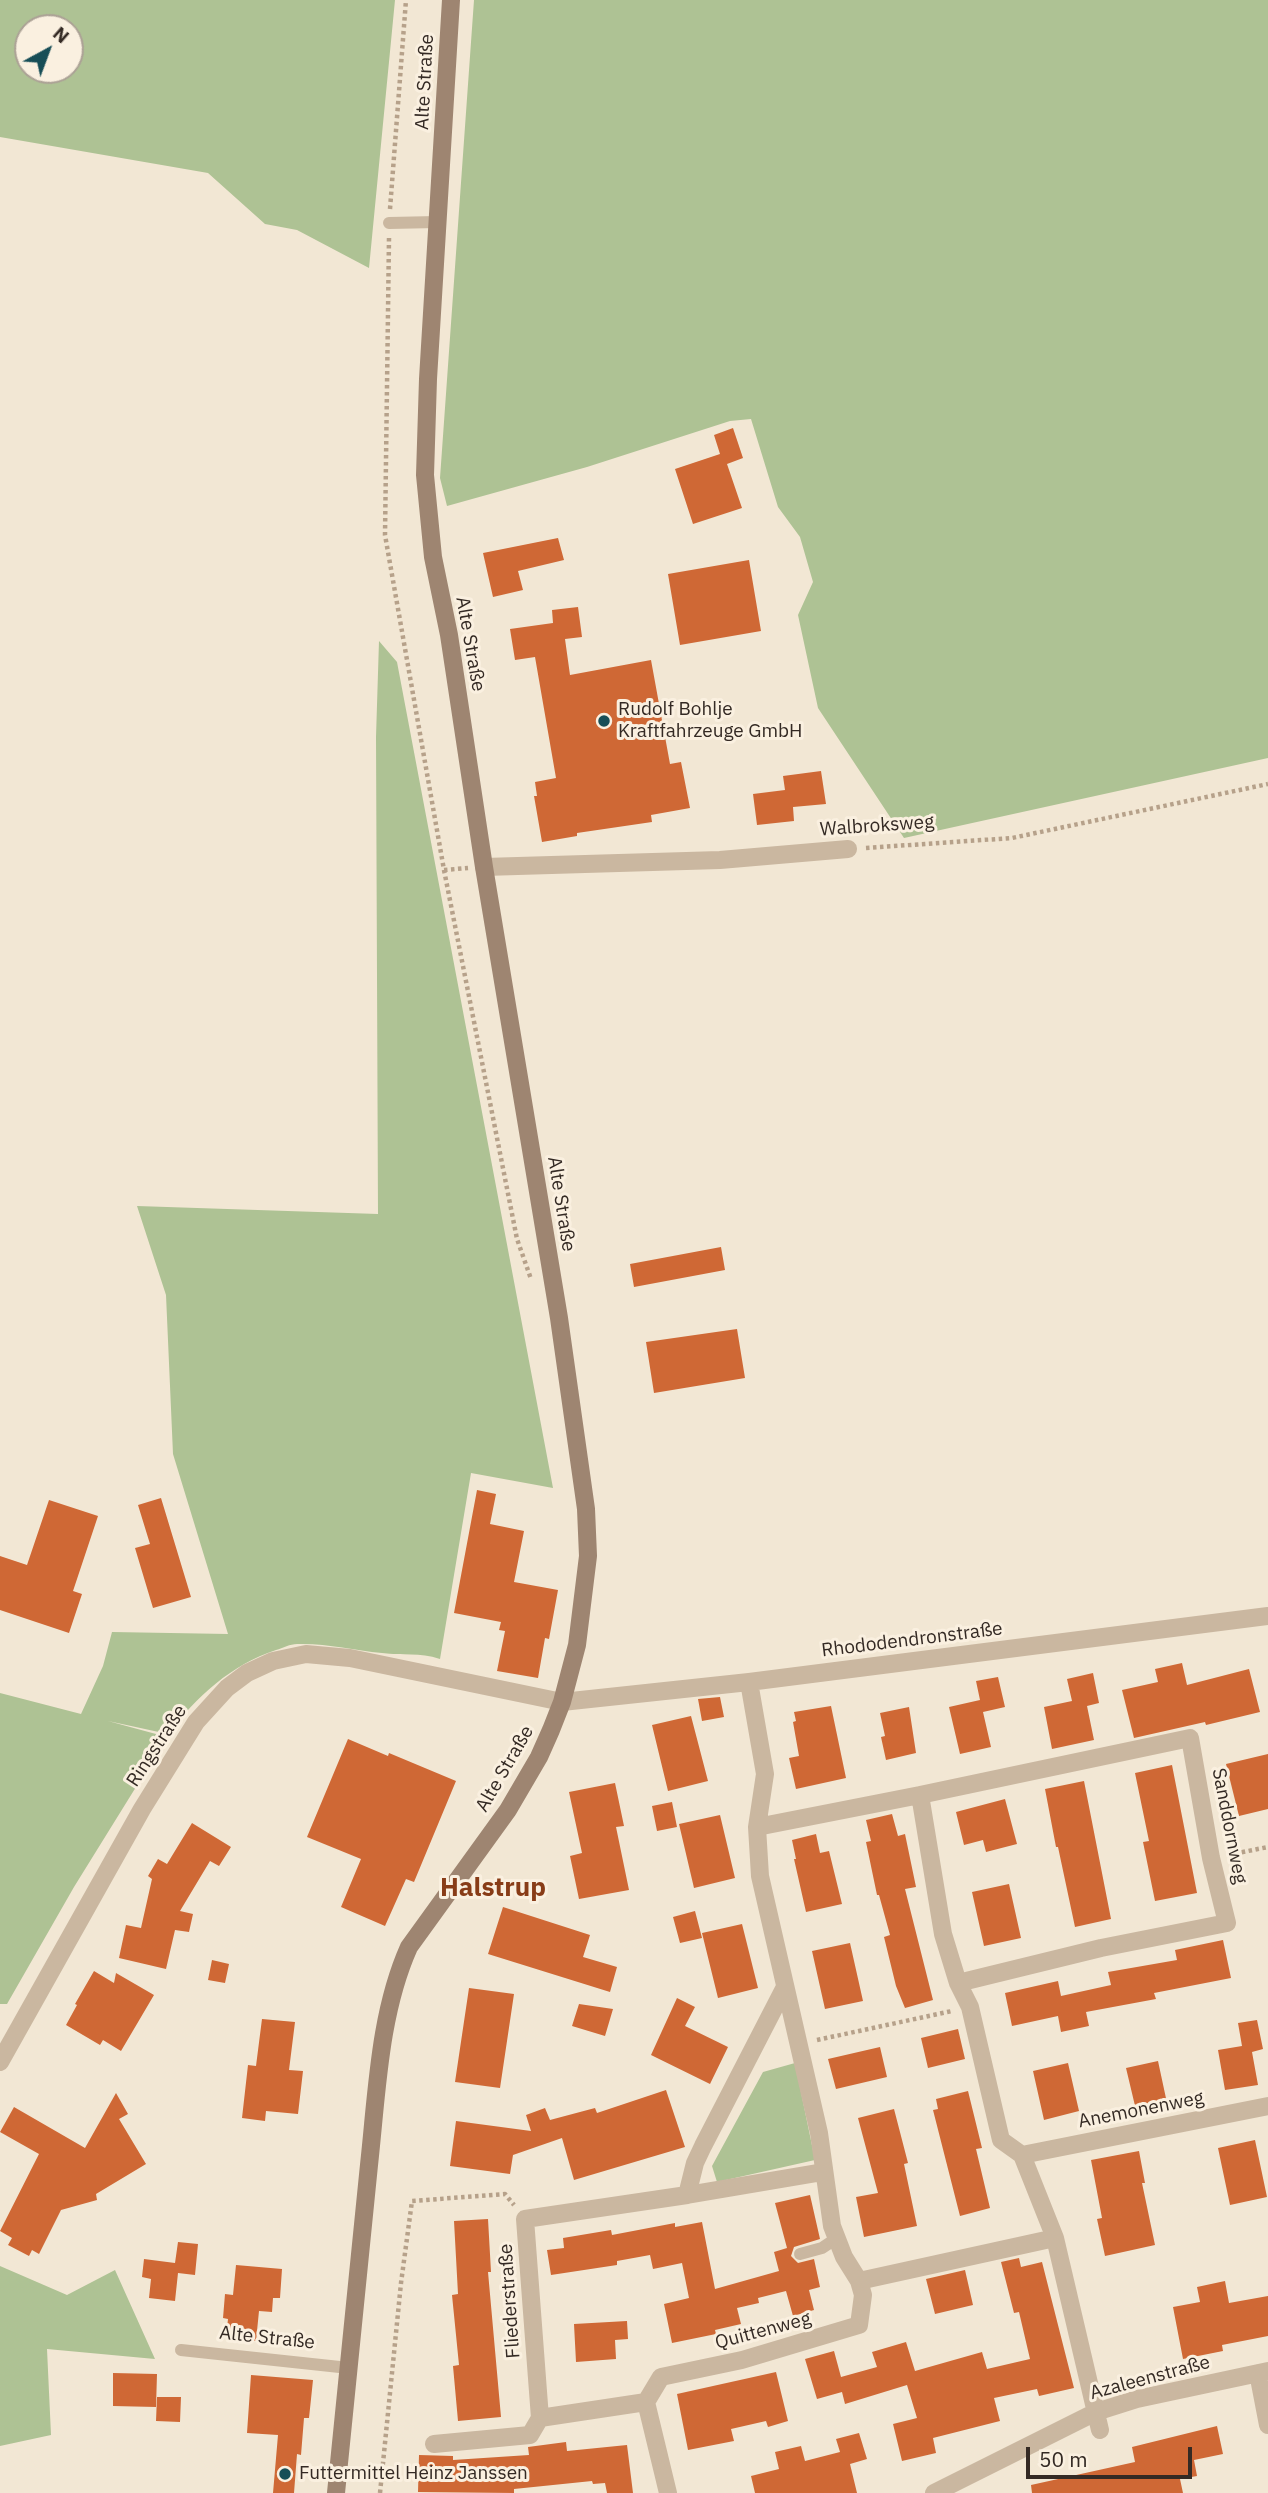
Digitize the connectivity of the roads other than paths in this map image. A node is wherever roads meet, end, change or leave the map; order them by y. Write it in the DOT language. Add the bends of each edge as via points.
graph roads {
  1 [pos="450,0"];
  2 [pos="437,222"];
  3 [pos="389,223"];
  4 [pos="848,849"];
  5 [pos="484,867"];
  6 [pos="1268,1616"];
  7 [pos="749,1682"];
  8 [pos="562,1702"];
  9 [pos="920,1795"];
  10 [pos="757,1827"];
  11 [pos="958,1983"];
  12 [pos="785,1987"];
  13 [pos="6,2036"];
  14 [pos="0,2062"];
  15 [pos="1268,2106"];
  16 [pos="1022,2155"];
  17 [pos="823,2172"];
  18 [pos="687,2195"];
  19 [pos="837,2238"];
  20 [pos="1055,2238"];
  21 [pos="800,2254"];
  22 [pos="859,2280"];
  23 [pos="181,2350"];
  24 [pos="349,2368"];
  25 [pos="1263,2372"];
  26 [pos="646,2402"];
  27 [pos="1096,2412"];
  28 [pos="540,2418"];
  29 [pos="1268,2425"];
  30 [pos="1100,2430"];
  31 [pos="434,2444"];
  32 [pos="336,2493"];
  33 [pos="668,2493"];
  34 [pos="933,2493"];
  1 -- 2 [label="street, Alte Straße"];
  2 -- 3 [label="lane"];
  2 -- 5 [label="street, Alte Straße" via="425,475 433,557"];
  4 -- 5 [label="street, Walbroksweg" via="720,860"];
  5 -- 8 [label="street, Alte Straße" via="586,1508 583,1607"];
  6 -- 7 [label="street, Rhododendronstraße"];
  7 -- 8 [label="street, Rhododendronstraße"];
  7 -- 10 [label="street" via="765,1774"];
  8 -- 13 [label="street, Ringstraße" via="350,1658 306,1654 272,1661 247,1673 196,1721"];
  8 -- 24 [label="street, Alte Straße" via="523,1786 419,1932 399,1971 376,2097"];
  9 -- 10 [label="street, Sanddornweg"];
  9 -- 11 [label="street" via="943,1934"];
  9 -- 11 [label="street, Sanddornweg" via="1190,1738 1227,1923"];
  10 -- 12 [label="street" via="760,1876"];
  11 -- 16 [label="street" via="970,2007 1001,2140"];
  12 -- 17 [label="street, Quittenweg" via="819,2133"];
  12 -- 18 [label="street" via="702,2146"];
  13 -- 14 [label="street, Ringstraße"];
  15 -- 16 [label="street, Anemonenweg"];
  16 -- 20 [label="street"];
  17 -- 18 [label="street, Fliederstraße"];
  17 -- 19 [label="street, Quittenweg"];
  18 -- 28 [label="street, Fliederstraße" via="525,2219"];
  19 -- 21 [label="lane"];
  19 -- 22 [label="street, Quittenweg"];
  20 -- 22 [label="street"];
  20 -- 27 [label="street"];
  22 -- 26 [label="street, Quittenweg" via="863,2295 859,2325 742,2360 661,2377"];
  23 -- 24 [label="lane, Alte Straße"];
  24 -- 32 [label="street, Alte Straße"];
  25 -- 27 [label="street, Azaleenstraße"];
  25 -- 29 [label="street"];
  26 -- 28 [label="street"];
  26 -- 33 [label="street"];
  27 -- 30 [label="street"];
  27 -- 34 [label="street, Azaleenstraße"];
  28 -- 31 [label="street" via="530,2435"];
}
